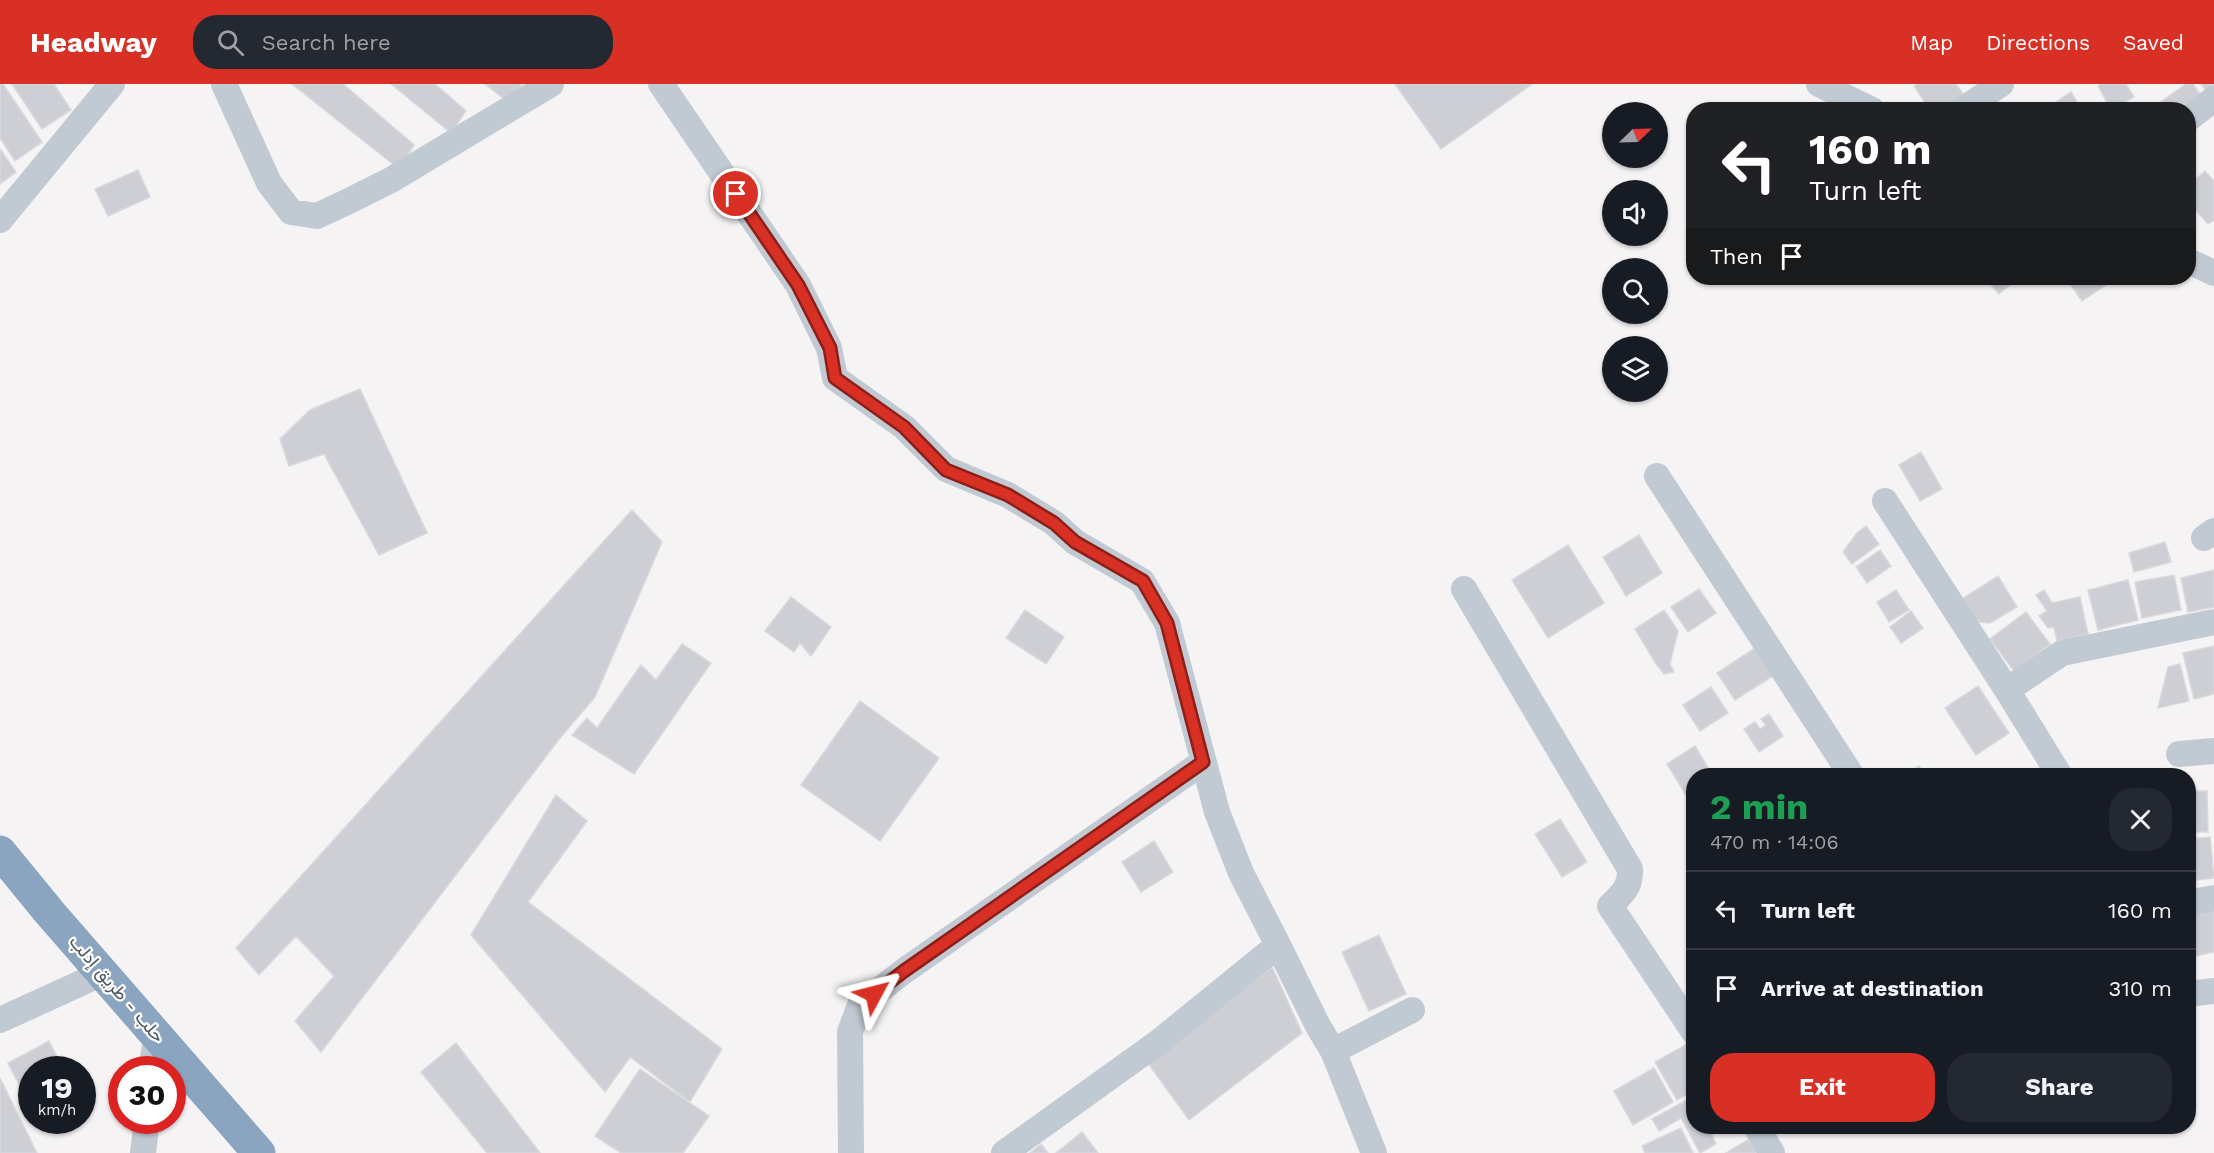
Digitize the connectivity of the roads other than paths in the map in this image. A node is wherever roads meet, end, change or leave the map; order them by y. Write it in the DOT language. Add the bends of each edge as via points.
graph roads {
  1 [pos="112,84"];
  2 [pos="224,84"];
  3 [pos="551,84"];
  4 [pos="661,84"];
  5 [pos="1819,84"];
  6 [pos="2001,84"];
  7 [pos="2214,99"];
  8 [pos="1856,102"];
  9 [pos="1974,102"];
  10 [pos="2196,113"];
  11 [pos="0,220"];
  12 [pos="2196,265"];
  13 [pos="2214,273"];
  14 [pos="1657,476"];
  15 [pos="1885,501"];
  16 [pos="1464,589"];
  17 [pos="2214,622"];
  18 [pos="2007,690"];
  19 [pos="2214,751"];
  20 [pos="2179,754"];
  21 [pos="1203,762"];
  22 [pos="1847,768"];
  23 [pos="2055,768"];
  24 [pos="0,852"];
  25 [pos="2214,898"];
  26 [pos="2196,901"];
  27 [pos="1278,945"];
  28 [pos="103,973"];
  29 [pos="2214,991"];
  30 [pos="2196,993"];
  31 [pos="1412,1010"];
  32 [pos="0,1020"];
  33 [pos="1686,1020"];
  34 [pos="156,1034"];
  35 [pos="1333,1052"];
  36 [pos="154,1056"];
  37 [pos="146,1134"];
  38 [pos="1761,1134"];
  39 [pos="1371,1152"];
  40 [pos="144,1153"];
  41 [pos="259,1153"];
  42 [pos="851,1153"];
  43 [pos="1004,1153"];
  44 [pos="1772,1153"];
  1 -- 11 [label="street"];
  2 -- 3 [label="street" via="269,183 291,212 317,216 391,180"];
  4 -- 21 [label="street" via="798,285 830,348 835,378 904,427 946,470 1008,495 1054,523 1075,542 1143,581 1167,623"];
  5 -- 8 [label="street"];
  6 -- 9 [label="street"];
  7 -- 10 [label="street"];
  12 -- 13 [label="street"];
  14 -- 22 [label="street"];
  15 -- 18 [label="street"];
  16 -- 33 [label="street" via="1630,869 1628,888 1610,906"];
  17 -- 18 [label="street" via="2062,653"];
  18 -- 23 [label="street"];
  19 -- 20 [label="street"];
  21 -- 27 [label="street" via="1216,812"];
  21 -- 42 [label="street" via="860,1005 850,1032"];
  24 -- 28 [label="highway, حلب - طريق إدلب"];
  25 -- 26 [label="street"];
  27 -- 35 [label="street"];
  27 -- 43 [label="street" via="1160,1041"];
  28 -- 32 [label="street"];
  28 -- 34 [label="highway, حلب - طريق إدلب"];
  29 -- 30 [label="street"];
  31 -- 35 [label="street"];
  34 -- 36 [label="street"];
  34 -- 41 [label="highway, حلب - طريق إدلب"];
  35 -- 39 [label="street"];
  37 -- 40 [label="street"];
  38 -- 44 [label="street"];
}
